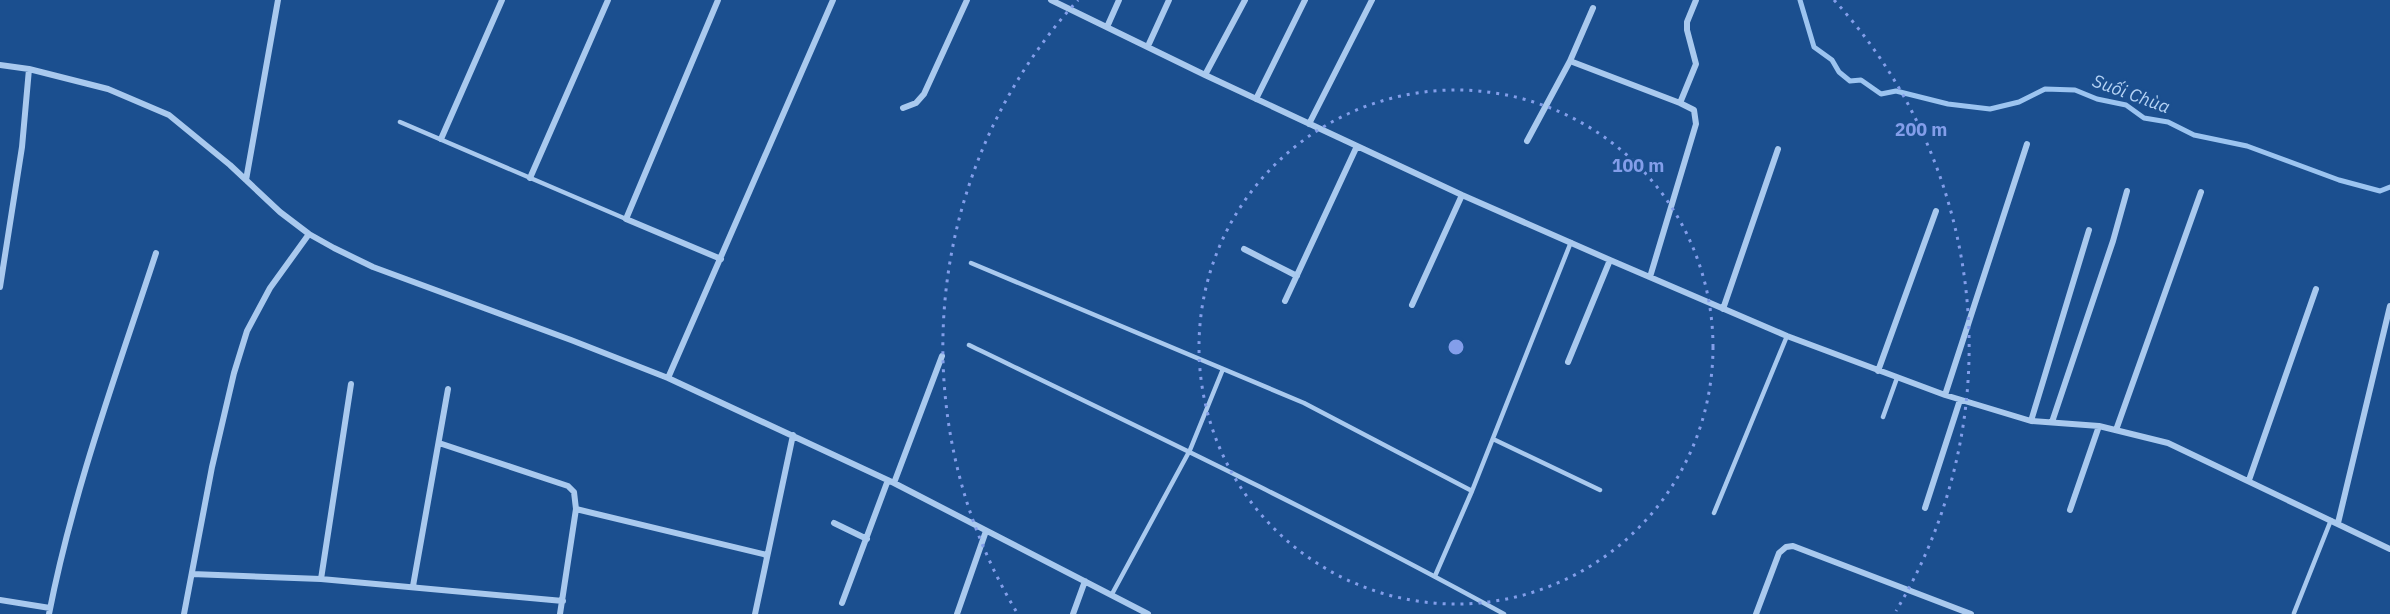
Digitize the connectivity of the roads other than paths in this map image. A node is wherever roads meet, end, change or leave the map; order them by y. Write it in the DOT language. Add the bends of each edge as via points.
graph roads {
  1 [pos="278,0"];
  2 [pos="502,0"];
  3 [pos="608,0"];
  4 [pos="718,0"];
  5 [pos="833,0"];
  6 [pos="967,0"];
  7 [pos="1051,0"];
  8 [pos="1119,0"];
  9 [pos="1169,0"];
  10 [pos="1245,0"];
  11 [pos="1305,0"];
  12 [pos="1372,0"];
  13 [pos="1696,0"];
  14 [pos="1593,8"];
  15 [pos="1107,27"];
  16 [pos="1148,46"];
  17 [pos="1570,61"];
  18 [pos="0,65"];
  19 [pos="28,69"];
  20 [pos="1205,75"];
  21 [pos="1256,99"];
  22 [pos="1680,103"];
  23 [pos="903,108"];
  24 [pos="400,122"];
  25 [pos="1309,124"];
  26 [pos="441,139"];
  27 [pos="1527,141"];
  28 [pos="2027,144"];
  29 [pos="1357,146"];
  30 [pos="1778,149"];
  31 [pos="530,178"];
  32 [pos="246,180"];
  33 [pos="2127,191"];
  34 [pos="2201,192"];
  35 [pos="1462,195"];
  36 [pos="1936,212"];
  37 [pos="626,219"];
  38 [pos="2089,230"];
  39 [pos="309,234"];
  40 [pos="1571,243"];
  41 [pos="1244,249"];
  42 [pos="156,253"];
  43 [pos="722,259"];
  44 [pos="1610,260"];
  45 [pos="970,263"];
  46 [pos="1297,276"];
  47 [pos="1650,277"];
  48 [pos="0,286"];
  49 [pos="2316,290"];
  50 [pos="1285,301"];
  51 [pos="1412,305"];
  52 [pos="2390,306"];
  53 [pos="1723,309"];
  54 [pos="1787,336"];
  55 [pos="969,345"];
  56 [pos="942,356"];
  57 [pos="1568,362"];
  58 [pos="1223,369"];
  59 [pos="1878,371"];
  60 [pos="668,378"];
  61 [pos="1897,378"];
  62 [pos="351,384"];
  63 [pos="448,389"];
  64 [pos="1945,395"];
  65 [pos="1960,400"];
  66 [pos="1884,417"];
  67 [pos="2031,421"];
  68 [pos="2052,422"];
  69 [pos="2099,426"];
  70 [pos="2116,430"];
  71 [pos="793,435"];
  72 [pos="1493,439"];
  73 [pos="439,443"];
  74 [pos="1190,450"];
  75 [pos="2249,480"];
  76 [pos="891,482"];
  77 [pos="1600,490"];
  78 [pos="1472,491"];
  79 [pos="576,508"];
  80 [pos="1925,508"];
  81 [pos="2070,510"];
  82 [pos="1714,513"];
  83 [pos="2335,522"];
  84 [pos="834,523"];
  85 [pos="986,531"];
  86 [pos="867,538"];
  87 [pos="2390,549"];
  88 [pos="767,555"];
  89 [pos="192,574"];
  90 [pos="1436,576"];
  91 [pos="321,579"];
  92 [pos="1085,581"];
  93 [pos="413,586"];
  94 [pos="1112,594"];
  95 [pos="0,600"];
  96 [pos="563,601"];
  97 [pos="842,603"];
  98 [pos="49,611"];
  99 [pos="2294,613"];
  100 [pos="184,614"];
  101 [pos="560,614"];
  102 [pos="754,614"];
  103 [pos="957,614"];
  104 [pos="1073,614"];
  105 [pos="1148,614"];
  106 [pos="1504,614"];
  107 [pos="1756,614"];
  108 [pos="1971,614"];
  1 -- 32 [label="street"];
  2 -- 26 [label="street"];
  3 -- 31 [label="street"];
  4 -- 37 [label="street"];
  5 -- 43 [label="street"];
  6 -- 23 [label="street" via="924,94 916,103"];
  7 -- 15 [label="street"];
  8 -- 15 [label="street"];
  9 -- 16 [label="street"];
  10 -- 20 [label="street"];
  11 -- 21 [label="street"];
  12 -- 25 [label="street"];
  13 -- 22 [label="street" via="1686,30 1696,64"];
  14 -- 17 [label="street"];
  15 -- 16 [label="street"];
  16 -- 20 [label="street"];
  17 -- 22 [label="street"];
  17 -- 27 [label="street"];
  18 -- 19 [label="street"];
  19 -- 32 [label="street" via="108,89 169,115"];
  19 -- 48 [label="street" via="22,147"];
  20 -- 21 [label="street"];
  21 -- 25 [label="street"];
  22 -- 47 [label="street" via="1694,110 1696,124"];
  24 -- 26 [label="lane"];
  25 -- 29 [label="street"];
  26 -- 31 [label="lane"];
  28 -- 64 [label="street"];
  29 -- 35 [label="street"];
  29 -- 46 [label="street"];
  30 -- 53 [label="street"];
  31 -- 37 [label="lane"];
  32 -- 39 [label="street"];
  33 -- 68 [label="street"];
  34 -- 70 [label="street"];
  35 -- 40 [label="street"];
  35 -- 51 [label="street"];
  36 -- 59 [label="street"];
  37 -- 43 [label="street"];
  38 -- 67 [label="street"];
  39 -- 60 [label="street" via="373,267"];
  39 -- 89 [label="street" via="270,288 246,331 212,467"];
  40 -- 44 [label="street"];
  40 -- 72 [label="lane"];
  41 -- 46 [label="street"];
  42 -- 98 [label="street" via="93,446"];
  43 -- 60 [label="street"];
  44 -- 47 [label="street"];
  44 -- 57 [label="street"];
  45 -- 58 [label="lane"];
  46 -- 50 [label="street"];
  47 -- 53 [label="street"];
  49 -- 75 [label="street"];
  52 -- 83 [label="street"];
  53 -- 54 [label="street"];
  54 -- 59 [label="street"];
  54 -- 82 [label="lane"];
  55 -- 74 [label="lane"];
  56 -- 76 [label="street"];
  58 -- 74 [label="lane"];
  58 -- 78 [label="lane" via="1304,403"];
  59 -- 61 [label="street"];
  60 -- 71 [label="street"];
  61 -- 64 [label="street"];
  61 -- 66 [label="lane"];
  62 -- 91 [label="street"];
  63 -- 73 [label="street"];
  64 -- 65 [label="street"];
  65 -- 67 [label="street"];
  65 -- 80 [label="street"];
  67 -- 68 [label="street"];
  68 -- 69 [label="street"];
  69 -- 70 [label="street"];
  69 -- 81 [label="street"];
  70 -- 75 [label="street" via="2168,443"];
  71 -- 76 [label="street"];
  71 -- 88 [label="street"];
  72 -- 77 [label="lane"];
  72 -- 78 [label="lane"];
  73 -- 79 [label="street" via="568,486 574,492"];
  73 -- 93 [label="street"];
  74 -- 90 [label="lane"];
  74 -- 94 [label="lane"];
  75 -- 83 [label="street"];
  76 -- 85 [label="street"];
  76 -- 86 [label="street"];
  78 -- 90 [label="lane"];
  79 -- 88 [label="street"];
  79 -- 96 [label="street"];
  83 -- 87 [label="street"];
  83 -- 99 [label="lane"];
  84 -- 86 [label="street"];
  85 -- 92 [label="street"];
  85 -- 103 [label="street"];
  86 -- 97 [label="street"];
  88 -- 102 [label="street"];
  89 -- 91 [label="street"];
  89 -- 100 [label="street"];
  90 -- 106 [label="lane"];
  91 -- 93 [label="street"];
  92 -- 94 [label="street"];
  92 -- 104 [label="street"];
  93 -- 96 [label="street"];
  94 -- 105 [label="street"];
  95 -- 98 [label="street"];
  96 -- 101 [label="street"];
  107 -- 108 [label="street" via="1779,553 1793,546"];
}
